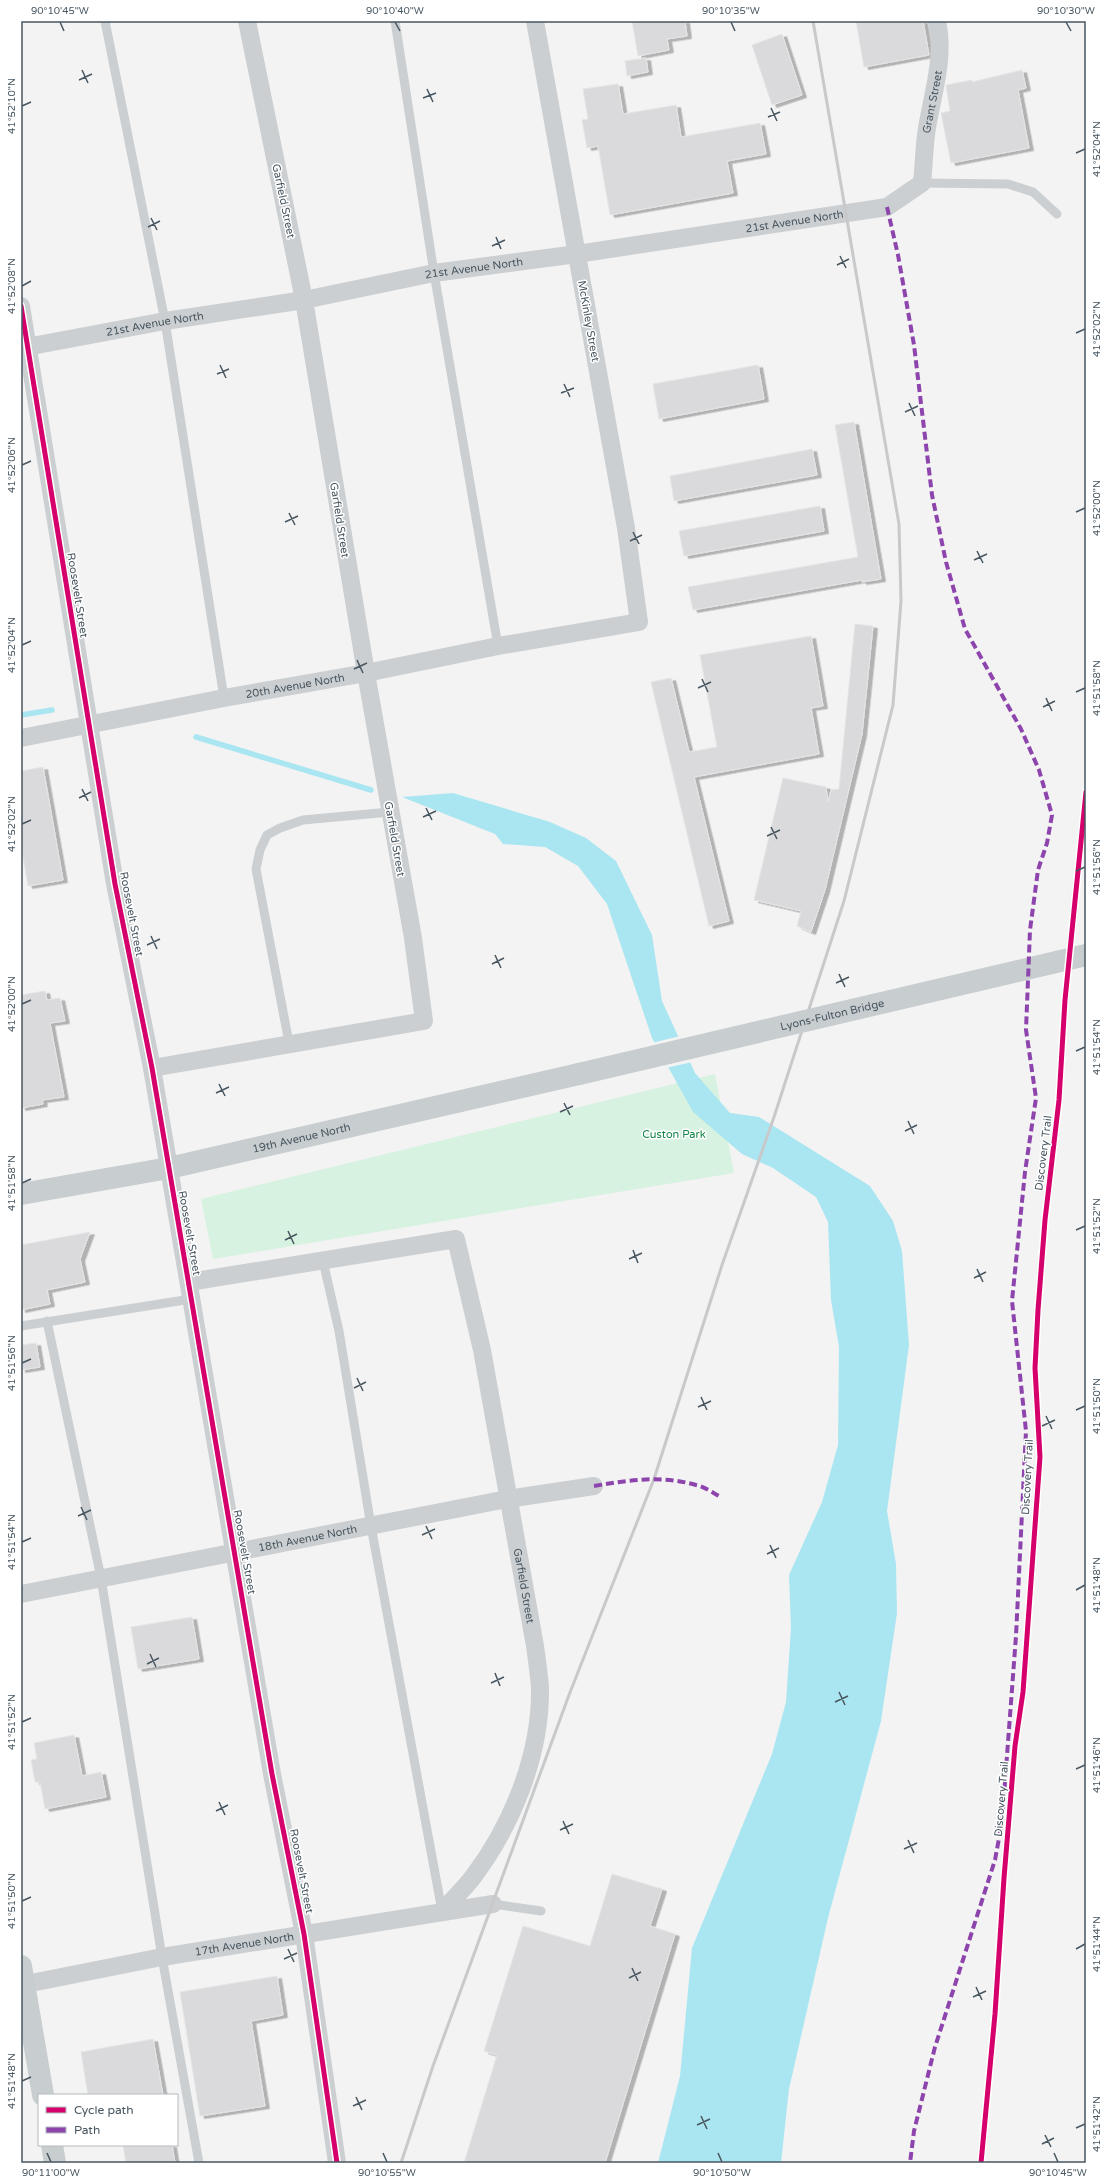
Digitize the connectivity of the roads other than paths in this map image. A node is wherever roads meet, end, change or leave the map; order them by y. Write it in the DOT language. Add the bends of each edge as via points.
graph roads {
  1 [pos="105,21"];
  2 [pos="247,21"];
  3 [pos="395,21"];
  4 [pos="535,21"];
  5 [pos="937,21"];
  6 [pos="922,183"];
  7 [pos="1057,214"];
  8 [pos="577,254"];
  9 [pos="434,273"];
  10 [pos="304,300"];
  11 [pos="21,306"];
  12 [pos="165,321"];
  13 [pos="25,348"];
  14 [pos="639,622"];
  15 [pos="498,646"];
  16 [pos="366,674"];
  17 [pos="224,698"];
  18 [pos="89,725"];
  19 [pos="21,738"];
  20 [pos="390,812"];
  21 [pos="1086,955"];
  22 [pos="289,1044"];
  23 [pos="152,1068"];
  24 [pos="579,1074"];
  25 [pos="168,1168"];
  26 [pos="21,1194"];
  27 [pos="323,1261"];
  28 [pos="190,1290"];
  29 [pos="47,1321"];
  30 [pos="21,1326"];
  31 [pos="594,1486"];
  32 [pos="507,1499"];
  33 [pos="371,1526"];
  34 [pos="236,1552"];
  35 [pos="101,1578"];
  36 [pos="21,1594"];
  37 [pos="493,1904"];
  38 [pos="442,1911"];
  39 [pos="541,1911"];
  40 [pos="304,1934"];
  41 [pos="162,1957"];
  42 [pos="22,1979"];
  43 [pos="43,2094"];
  44 [pos="52,2146"];
  45 [pos="55,2163"];
  46 [pos="199,2163"];
  47 [pos="337,2163"];
  1 -- 12 [label="lane"];
  2 -- 10 [label="street, Garfield Street"];
  3 -- 9 [label="lane"];
  4 -- 8 [label="street, McKinley Street"];
  5 -- 6 [label="street, Grant Street" via="940,37 937,77 927,128"];
  6 -- 7 [label="lane" via="1008,184 1033,192"];
  6 -- 8 [label="street, 21st Avenue North" via="887,207"];
  8 -- 9 [label="street, 21st Avenue North"];
  8 -- 14 [label="street, McKinley Street" via="626,528"];
  9 -- 10 [label="street, 21st Avenue North"];
  9 -- 15 [label="lane"];
  10 -- 12 [label="street, 21st Avenue North"];
  10 -- 16 [label="street, Garfield Street"];
  11 -- 13 [label="street, Roosevelt Street"];
  12 -- 13 [label="street, 21st Avenue North"];
  12 -- 17 [label="lane"];
  13 -- 18 [label="street, Roosevelt Street"];
  14 -- 15 [label="street, 20th Avenue North"];
  15 -- 16 [label="street, 20th Avenue North"];
  16 -- 17 [label="street, 20th Avenue North"];
  16 -- 20 [label="street, Garfield Street"];
  17 -- 18 [label="street, 20th Avenue North"];
  18 -- 19 [label="street, 20th Avenue North"];
  18 -- 23 [label="street, Roosevelt Street" via="115,884"];
  20 -- 22 [label="lane" via="303,820 267,835 260,850 256,869"];
  20 -- 22 [label="street, Garfield Street" via="413,938 424,1021"];
  21 -- 24 [label="main road, Lyons-Fulton Bridge, bridge"];
  22 -- 23 [label="street"];
  23 -- 25 [label="street, Roosevelt Street"];
  24 -- 25 [label="main road, 19th Avenue North"];
  25 -- 26 [label="main road, 19th Avenue North"];
  25 -- 28 [label="street, Roosevelt Street"];
  27 -- 28 [label="street"];
  27 -- 32 [label="street, Garfield Street" via="456,1239 482,1350"];
  27 -- 33 [label="lane" via="339,1331"];
  28 -- 29 [label="lane"];
  28 -- 34 [label="street, Roosevelt Street"];
  29 -- 30 [label="lane"];
  29 -- 35 [label="lane"];
  31 -- 32 [label="street, 18th Avenue North"];
  32 -- 33 [label="street, 18th Avenue North"];
  32 -- 38 [label="street, Garfield Street" via="535,1646 540,1688 536,1734 522,1788 499,1838 472,1878"];
  33 -- 34 [label="street, 18th Avenue North"];
  33 -- 38 [label="lane"];
  34 -- 35 [label="street, 18th Avenue North"];
  34 -- 40 [label="street, Roosevelt Street" via="272,1774"];
  35 -- 36 [label="street, 18th Avenue North"];
  35 -- 41 [label="lane"];
  37 -- 38 [label="street, 17th Avenue North"];
  37 -- 39 [label="lane"];
  38 -- 40 [label="street, 17th Avenue North"];
  40 -- 41 [label="street, 17th Avenue North"];
  40 -- 47 [label="street, Roosevelt Street"];
  41 -- 42 [label="street, 17th Avenue North"];
  41 -- 46 [label="lane"];
  42 -- 43 [label="main road"];
  44 -- 45 [label="main road"];
}
